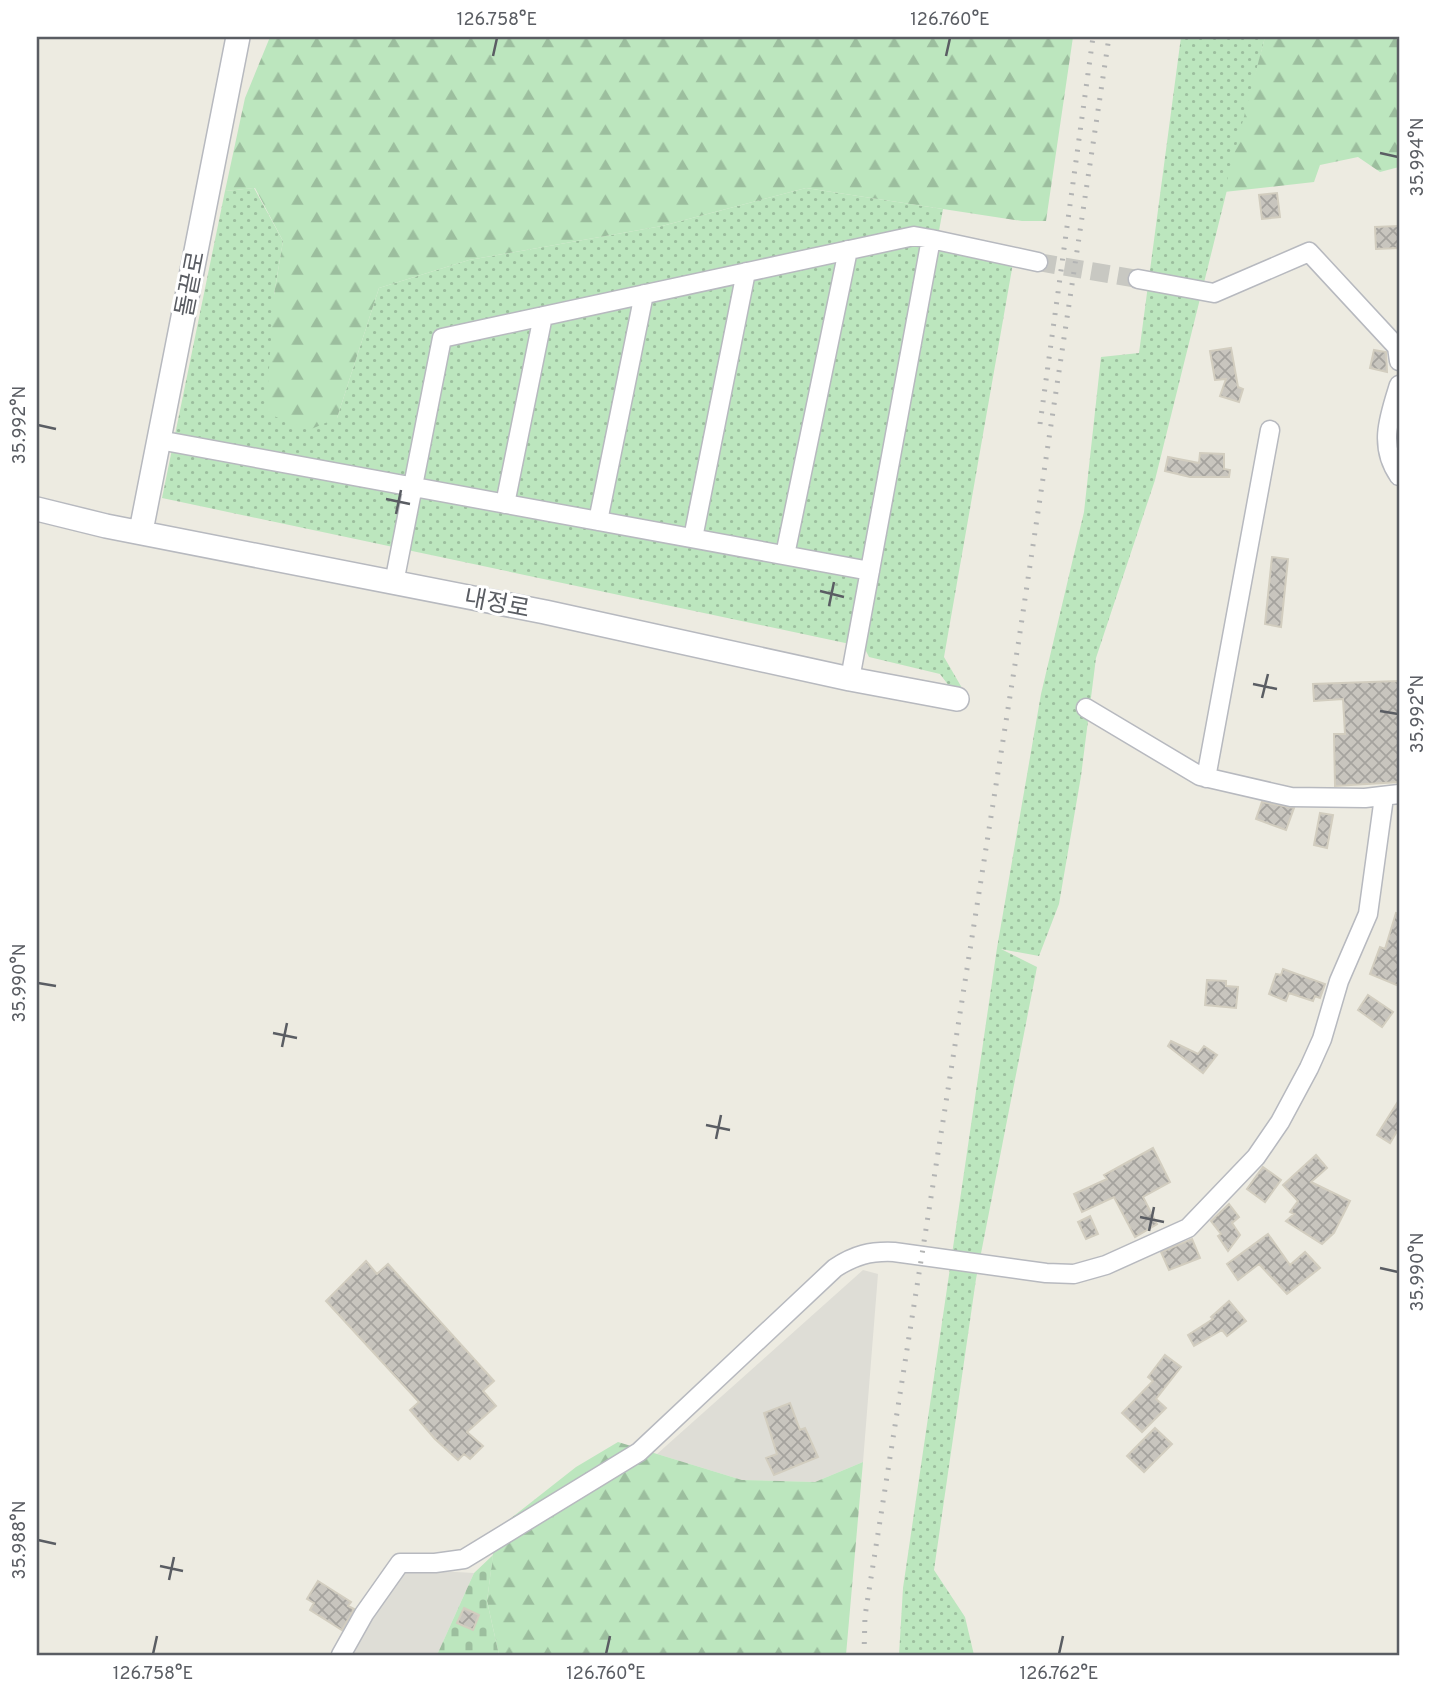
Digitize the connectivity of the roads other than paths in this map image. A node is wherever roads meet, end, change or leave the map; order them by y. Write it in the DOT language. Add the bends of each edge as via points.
graph roads {
  1 [pos="238,37"];
  2 [pos="931,239"];
  3 [pos="848,250"];
  4 [pos="1038,262"];
  5 [pos="746,272"];
  6 [pos="1138,279"];
  7 [pos="644,294"];
  8 [pos="543,316"];
  9 [pos="1399,361"];
  10 [pos="1399,385"];
  11 [pos="1270,430"];
  12 [pos="159,440"];
  13 [pos="1399,476"];
  14 [pos="413,487"];
  15 [pos="505,504"];
  16 [pos="37,509"];
  17 [pos="598,521"];
  18 [pos="141,531"];
  19 [pos="693,538"];
  20 [pos="785,555"];
  21 [pos="870,571"];
  22 [pos="394,583"];
  23 [pos="850,679"];
  24 [pos="957,699"];
  25 [pos="1086,708"];
  26 [pos="1206,778"];
  27 [pos="1392,795"];
  28 [pos="341,1655"];
  1 -- 12 [label="street, 돌끝로"];
  2 -- 3 [label="street" via="914,236"];
  2 -- 4 [label="street"];
  2 -- 21 [label="street"];
  3 -- 5 [label="street"];
  3 -- 20 [label="street"];
  5 -- 7 [label="street"];
  5 -- 19 [label="street"];
  6 -- 9 [label="street" via="1214,293 1310,252 1397,347"];
  7 -- 8 [label="street"];
  7 -- 17 [label="street"];
  8 -- 14 [label="street" via="442,338"];
  8 -- 15 [label="street"];
  10 -- 13 [label="street" via="1386,430 1389,457"];
  11 -- 26 [label="street"];
  12 -- 14 [label="street"];
  12 -- 18 [label="street, 돌끝로"];
  14 -- 15 [label="street"];
  14 -- 22 [label="street"];
  15 -- 17 [label="street"];
  16 -- 18 [label="street, 내정로"];
  17 -- 19 [label="street"];
  18 -- 22 [label="street, 내정로"];
  19 -- 20 [label="street"];
  20 -- 21 [label="street"];
  21 -- 23 [label="street"];
  22 -- 23 [label="street, 내정로"];
  23 -- 24 [label="street, 내정로"];
  25 -- 26 [label="street"];
  26 -- 27 [label="street" via="1291,797"];
  27 -- 28 [label="street" via="1368,914 1309,1068 1256,1157 1188,1228 1106,1265 1074,1274 894,1252 871,1251 850,1258 639,1452 464,1559 400,1563"];
}
